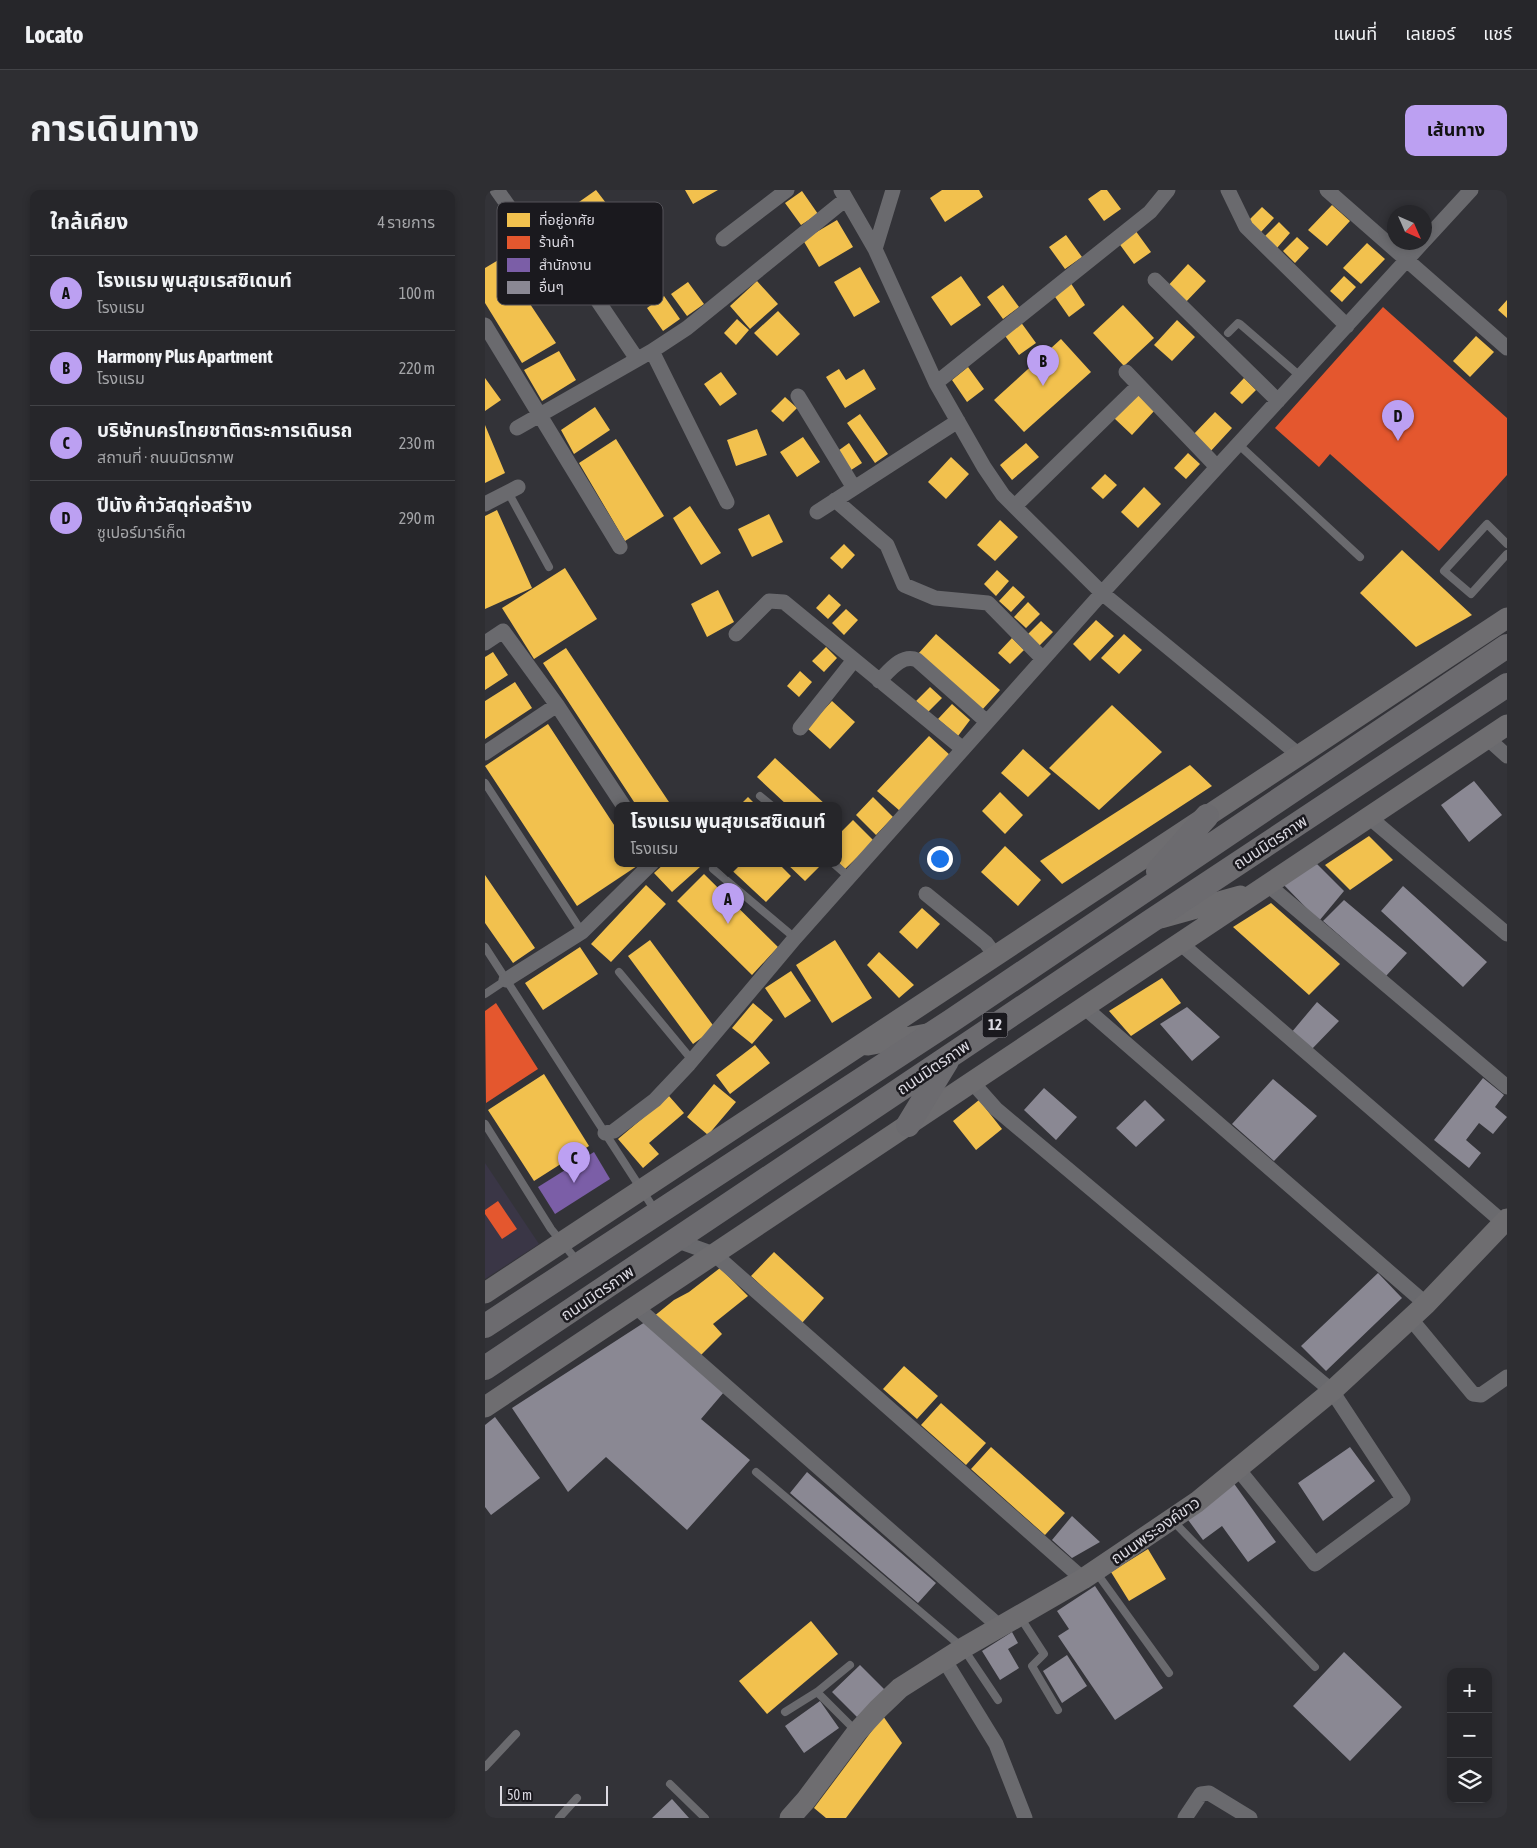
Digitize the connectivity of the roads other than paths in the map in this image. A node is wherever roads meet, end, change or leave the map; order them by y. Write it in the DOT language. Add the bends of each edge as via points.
graph roads {
  1 [pos="497,190"];
  2 [pos="787,190"];
  3 [pos="893,190"];
  4 [pos="1168,190"];
  5 [pos="1228,190"];
  6 [pos="1327,190"];
  7 [pos="1471,190"];
  8 [pos="843,195"];
  9 [pos="506,202"];
  10 [pos="1432,233"];
  11 [pos="723,239"];
  12 [pos="875,249"];
  13 [pos="1416,250"];
  14 [pos="1407,260"];
  15 [pos="1155,280"];
  16 [pos="600,305"];
  17 [pos="485,324"];
  18 [pos="1347,326"];
  19 [pos="1228,333"];
  20 [pos="1507,348"];
  21 [pos="652,351"];
  22 [pos="637,359"];
  23 [pos="1125,372"];
  24 [pos="1300,376"];
  25 [pos="936,383"];
  26 [pos="1135,390"];
  27 [pos="798,396"];
  28 [pos="1278,401"];
  29 [pos="540,415"];
  30 [pos="958,421"];
  31 [pos="517,428"];
  32 [pos="1238,444"];
  33 [pos="1217,467"];
  34 [pos="854,488"];
  35 [pos="513,490"];
  36 [pos="835,500"];
  37 [pos="727,502"];
  38 [pos="485,504"];
  39 [pos="1015,506"];
  40 [pos="817,512"];
  41 [pos="1507,544"];
  42 [pos="620,547"];
  43 [pos="1507,554"];
  44 [pos="1360,557"];
  45 [pos="549,567"];
  46 [pos="1102,593"];
  47 [pos="1507,618"];
  48 [pos="736,634"];
  49 [pos="485,643"];
  50 [pos="1507,646"];
  51 [pos="1043,659"];
  52 [pos="854,660"];
  53 [pos="879,681"];
  54 [pos="1507,685"];
  55 [pos="557,705"];
  56 [pos="987,722"];
  57 [pos="1507,725"];
  58 [pos="800,728"];
  59 [pos="1487,738"];
  60 [pos="963,750"];
  61 [pos="485,752"];
  62 [pos="1299,755"];
  63 [pos="1507,756"];
  64 [pos="485,783"];
  65 [pos="760,796"];
  66 [pos="621,802"];
  67 [pos="767,802"];
  68 [pos="1207,816"];
  69 [pos="1369,817"];
  70 [pos="648,867"];
  71 [pos="838,867"];
  72 [pos="713,868"];
  73 [pos="849,877"];
  74 [pos="1262,888"];
  75 [pos="926,894"];
  76 [pos="1136,896"];
  77 [pos="1151,921"];
  78 [pos="582,932"];
  79 [pos="1507,934"];
  80 [pos="795,938"];
  81 [pos="1180,943"];
  82 [pos="485,947"];
  83 [pos="996,956"];
  84 [pos="619,972"];
  85 [pos="507,980"];
  86 [pos="485,993"];
  87 [pos="1084,1007"];
  88 [pos="943,1027"];
  89 [pos="858,1046"];
  90 [pos="958,1050"];
  91 [pos="692,1060"];
  92 [pos="972,1082"];
  93 [pos="1507,1087"];
  94 [pos="485,1124"];
  95 [pos="908,1125"];
  96 [pos="605,1133"];
  97 [pos="642,1190"];
  98 [pos="657,1213"];
  99 [pos="1506,1221"];
  100 [pos="675,1240"];
  101 [pos="561,1243"];
  102 [pos="714,1254"];
  103 [pos="579,1264"];
  104 [pos="598,1292"];
  105 [pos="485,1294"];
  106 [pos="635,1306"];
  107 [pos="1418,1311"];
  108 [pos="485,1326"];
  109 [pos="487,1369"];
  110 [pos="1507,1377"];
  111 [pos="1332,1391"];
  112 [pos="485,1406"];
  113 [pos="1238,1469"];
  114 [pos="756,1472"];
  115 [pos="1172,1520"];
  116 [pos="1089,1575"];
  117 [pos="1019,1615"];
  118 [pos="1000,1628"];
  119 [pos="963,1648"];
  120 [pos="945,1661"];
  121 [pos="850,1665"];
  122 [pos="1315,1667"];
  123 [pos="1169,1673"];
  124 [pos="817,1692"];
  125 [pos="997,1700"];
  126 [pos="1058,1710"];
  127 [pos="785,1712"];
  128 [pos="857,1732"];
  129 [pos="516,1734"];
  130 [pos="485,1767"];
  131 [pos="670,1784"];
  132 [pos="577,1798"];
  133 [pos="559,1818"];
  134 [pos="705,1818"];
  135 [pos="790,1818"];
  136 [pos="1025,1818"];
  137 [pos="1185,1818"];
  138 [pos="1251,1818"];
  1 -- 9 [label="street"];
  2 -- 11 [label="street"];
  3 -- 12 [label="street"];
  4 -- 25 [label="street" via="1149,212"];
  5 -- 18 [label="street" via="1246,227"];
  6 -- 14 [label="street"];
  7 -- 10 [label="street"];
  8 -- 12 [label="street"];
  8 -- 21 [label="street" via="687,328"];
  12 -- 25 [label="street"];
  13 -- 14 [label="street"];
  14 -- 18 [label="street"];
  14 -- 20 [label="street"];
  15 -- 28 [label="street"];
  16 -- 22 [label="street"];
  17 -- 29 [label="street"];
  18 -- 24 [label="street"];
  19 -- 24 [label="lane" via="1240,324"];
  21 -- 22 [label="street"];
  21 -- 37 [label="street"];
  22 -- 29 [label="street"];
  23 -- 33 [label="street"];
  24 -- 28 [label="street"];
  25 -- 30 [label="street"];
  26 -- 39 [label="street"];
  27 -- 34 [label="street"];
  28 -- 32 [label="street"];
  29 -- 31 [label="street"];
  29 -- 42 [label="street"];
  30 -- 34 [label="street"];
  30 -- 39 [label="street" via="984,467 1003,495"];
  32 -- 33 [label="street"];
  32 -- 44 [label="lane"];
  33 -- 46 [label="street"];
  34 -- 36 [label="street"];
  35 -- 38 [label="street"];
  35 -- 45 [label="lane"];
  36 -- 40 [label="street"];
  36 -- 51 [label="street" via="887,545 903,585 935,598 988,603"];
  39 -- 46 [label="street"];
  41 -- 43 [label="lane" via="1487,524 1444,571 1471,594"];
  46 -- 51 [label="street"];
  46 -- 62 [label="street"];
  47 -- 62 [label="main road"];
  48 -- 52 [label="street" via="769,601 784,602"];
  49 -- 55 [label="street" via="503,631"];
  50 -- 76 [label="main road, ถนนมิตรภาพ / 12"];
  51 -- 56 [label="street"];
  52 -- 53 [label="street"];
  52 -- 58 [label="street"];
  53 -- 56 [label="street" via="904,659 917,660"];
  53 -- 60 [label="street"];
  54 -- 77 [label="main road, ถนนมิตรภาพ / 12"];
  55 -- 61 [label="street"];
  55 -- 66 [label="street"];
  56 -- 60 [label="street"];
  57 -- 59 [label="main road"];
  59 -- 63 [label="street"];
  59 -- 69 [label="main road"];
  60 -- 73 [label="street"];
  62 -- 68 [label="main road"];
  64 -- 78 [label="lane"];
  65 -- 67 [label="lane"];
  68 -- 76 [label="main road"];
  68 -- 83 [label="main road"];
  69 -- 74 [label="main road"];
  69 -- 79 [label="street"];
  70 -- 78 [label="street"];
  71 -- 73 [label="lane"];
  72 -- 80 [label="lane"];
  73 -- 80 [label="street"];
  74 -- 77 [label="main road"];
  74 -- 81 [label="main road"];
  74 -- 93 [label="street"];
  75 -- 83 [label="street" via="986,943"];
  76 -- 88 [label="main road, ถนนมิตรภาพ / 12"];
  77 -- 90 [label="main road, ถนนมิตรภาพ / 12"];
  78 -- 85 [label="street"];
  80 -- 91 [label="street"];
  81 -- 87 [label="main road"];
  81 -- 99 [label="street"];
  82 -- 85 [label="lane"];
  83 -- 89 [label="main road"];
  84 -- 91 [label="lane"];
  85 -- 86 [label="lane"];
  85 -- 96 [label="lane"];
  87 -- 92 [label="main road"];
  87 -- 107 [label="street"];
  88 -- 89 [label="main road"];
  88 -- 90 [label="main road"];
  88 -- 98 [label="main road, ถนนมิตรภาพ / 12"];
  89 -- 97 [label="main road"];
  90 -- 95 [label="main road"];
  90 -- 100 [label="main road, ถนนมิตรภาพ / 12"];
  91 -- 96 [label="street" via="655,1100 614,1131"];
  92 -- 95 [label="main road"];
  92 -- 111 [label="street" via="996,1109"];
  94 -- 101 [label="lane"];
  95 -- 102 [label="main road"];
  96 -- 97 [label="lane"];
  97 -- 98 [label="lane"];
  97 -- 101 [label="main road"];
  98 -- 100 [label="main road"];
  98 -- 103 [label="main road, ถนนมิตรภาพ / 12"];
  99 -- 107 [label="main road, ถนนพระองค์ขาว"];
  100 -- 102 [label="street"];
  100 -- 104 [label="main road, ถนนมิตรภาพ / 12"];
  101 -- 103 [label="lane"];
  101 -- 105 [label="main road"];
  102 -- 106 [label="main road"];
  102 -- 116 [label="street"];
  103 -- 104 [label="main road"];
  103 -- 108 [label="main road, ถนนมิตรภาพ / 12"];
  104 -- 109 [label="main road, ถนนมิตรภาพ / 12"];
  106 -- 112 [label="main road"];
  106 -- 118 [label="street"];
  107 -- 110 [label="street" via="1473,1394 1485,1394"];
  107 -- 111 [label="main road, ถนนพระองค์ขาว"];
  111 -- 113 [label="main road, ถนนพระองค์ขาว"];
  111 -- 113 [label="street" via="1403,1499 1315,1564"];
  113 -- 115 [label="main road, ถนนพระองค์ขาว"];
  114 -- 119 [label="lane"];
  115 -- 116 [label="main road, ถนนพระองค์ขาว"];
  115 -- 122 [label="lane"];
  116 -- 117 [label="main road, ถนนพระองค์ขาว"];
  116 -- 123 [label="lane"];
  117 -- 118 [label="main road, ถนนพระองค์ขาว"];
  117 -- 126 [label="lane" via="1044,1654 1032,1666"];
  118 -- 119 [label="main road, ถนนพระองค์ขาว"];
  119 -- 120 [label="main road, ถนนพระองค์ขาว"];
  119 -- 125 [label="lane"];
  120 -- 128 [label="main road, ถนนพระองค์ขาว" via="900,1688"];
  120 -- 136 [label="street" via="996,1744"];
  121 -- 124 [label="lane"];
  124 -- 127 [label="lane"];
  124 -- 128 [label="lane"];
  128 -- 135 [label="main road, ถนนพระองค์ขาว"];
  129 -- 130 [label="lane"];
  131 -- 134 [label="lane"];
  132 -- 133 [label="lane"];
  137 -- 138 [label="street" via="1201,1794 1209,1793"];
}
